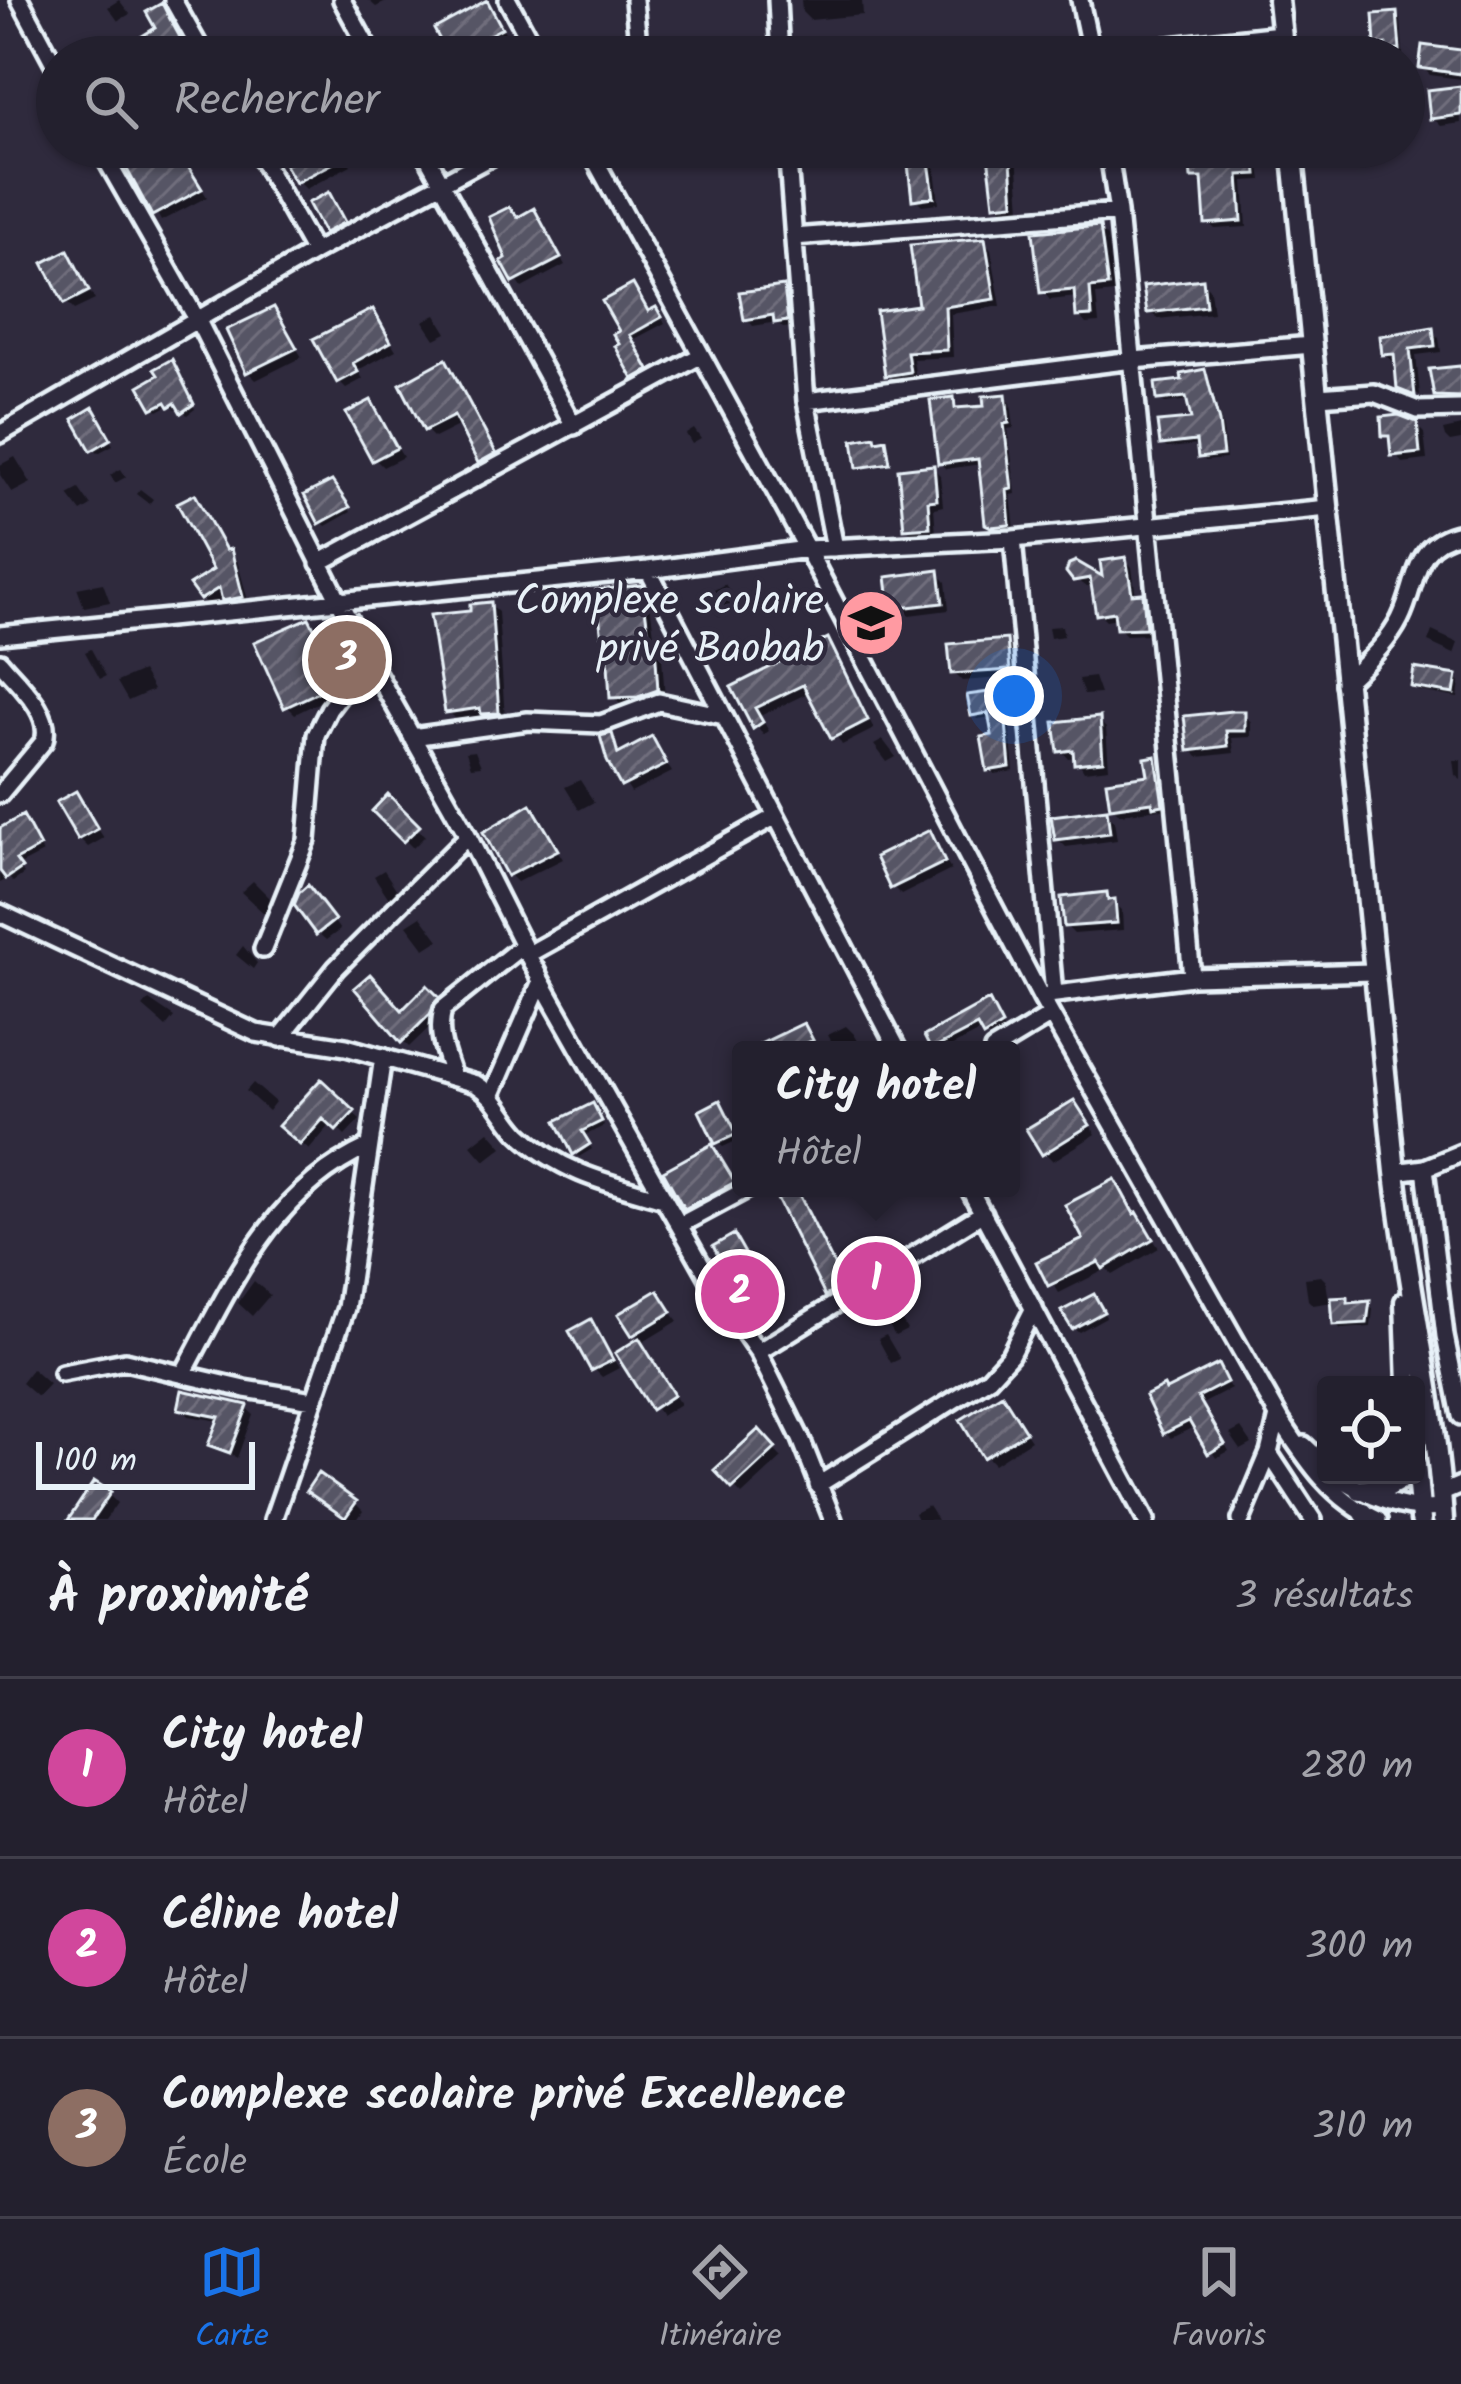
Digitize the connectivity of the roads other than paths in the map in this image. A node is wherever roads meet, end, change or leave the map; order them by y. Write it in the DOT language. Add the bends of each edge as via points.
graph roads {
  1 [pos="20,0"];
  2 [pos="173,0"];
  3 [pos="342,0"];
  4 [pos="508,0"];
  5 [pos="634,0"];
  6 [pos="777,0"];
  7 [pos="1080,0"];
  8 [pos="1278,0"];
  9 [pos="1281,34"];
  10 [pos="39,36"];
  11 [pos="193,36"];
  12 [pos="362,36"];
  13 [pos="528,36"];
  14 [pos="637,36"];
  15 [pos="779,36"];
  16 [pos="1088,36"];
  17 [pos="1264,36"];
  18 [pos="111,168"];
  19 [pos="267,168"];
  20 [pos="433,168"];
  21 [pos="471,168"];
  22 [pos="599,168"];
  23 [pos="789,168"];
  24 [pos="1111,168"];
  25 [pos="1294,168"];
  26 [pos="442,184"];
  27 [pos="1118,212"];
  28 [pos="794,237"];
  29 [pos="314,252"];
  30 [pos="197,321"];
  31 [pos="1312,345"];
  32 [pos="700,356"];
  33 [pos="1132,360"];
  34 [pos="1318,397"];
  35 [pos="806,400"];
  36 [pos="1461,409"];
  37 [pos="574,426"];
  38 [pos="0,434"];
  39 [pos="1328,508"];
  40 [pos="1148,525"];
  41 [pos="1461,533"];
  42 [pos="1013,539"];
  43 [pos="836,548"];
  44 [pos="806,549"];
  45 [pos="320,562"];
  46 [pos="648,570"];
  47 [pos="340,600"];
  48 [pos="0,635"];
  49 [pos="368,658"];
  50 [pos="0,662"];
  51 [pos="1344,684"];
  52 [pos="724,716"];
  53 [pos="412,737"];
  54 [pos="0,794"];
  55 [pos="776,816"];
  56 [pos="468,836"];
  57 [pos="0,913"];
  58 [pos="262,949"];
  59 [pos="525,951"];
  60 [pos="1373,972"];
  61 [pos="1192,977"];
  62 [pos="541,981"];
  63 [pos="1047,995"];
  64 [pos="1051,1015"];
  65 [pos="280,1038"];
  66 [pos="893,1041"];
  67 [pos="1008,1041"];
  68 [pos="383,1057"];
  69 [pos="453,1077"];
  70 [pos="492,1094"];
  71 [pos="368,1148"];
  72 [pos="1461,1153"];
  73 [pos="1425,1168"];
  74 [pos="1395,1172"];
  75 [pos="733,1197"];
  76 [pos="974,1197"];
  77 [pos="664,1199"];
  78 [pos="982,1214"];
  79 [pos="680,1226"];
  80 [pos="1406,1268"];
  81 [pos="1034,1309"];
  82 [pos="758,1352"];
  83 [pos="62,1372"];
  84 [pos="183,1374"];
  85 [pos="1407,1376"];
  86 [pos="313,1400"];
  87 [pos="1461,1416"];
  88 [pos="1280,1419"];
  89 [pos="1269,1454"];
  90 [pos="1317,1457"];
  91 [pos="1351,1484"];
  92 [pos="1393,1484"];
  93 [pos="1417,1484"];
  94 [pos="818,1485"];
  95 [pos="1461,1485"];
  96 [pos="1360,1490"];
  97 [pos="1442,1507"];
  98 [pos="1420,1515"];
  99 [pos="1370,1518"];
  100 [pos="273,1520"];
  101 [pos="833,1520"];
  102 [pos="1146,1520"];
  103 [pos="1241,1520"];
  104 [pos="1313,1520"];
  1 -- 10 [label="street"];
  2 -- 11 [label="street"];
  3 -- 12 [label="street"];
  4 -- 13 [label="street"];
  5 -- 14 [label="street"];
  6 -- 15 [label="street"];
  7 -- 16 [label="street"];
  8 -- 9 [label="main road"];
  9 -- 17 [label="street"];
  18 -- 30 [label="street"];
  19 -- 29 [label="street"];
  20 -- 26 [label="street"];
  21 -- 26 [label="street"];
  22 -- 32 [label="street"];
  23 -- 28 [label="street"];
  24 -- 27 [label="street"];
  25 -- 31 [label="main road"];
  26 -- 29 [label="street"];
  26 -- 37 [label="street"];
  27 -- 28 [label="street"];
  27 -- 33 [label="street"];
  28 -- 35 [label="street"];
  29 -- 30 [label="street"];
  30 -- 38 [label="street"];
  30 -- 45 [label="street"];
  31 -- 33 [label="street"];
  31 -- 34 [label="main road"];
  32 -- 37 [label="street"];
  32 -- 44 [label="street"];
  33 -- 35 [label="street"];
  33 -- 40 [label="street"];
  34 -- 36 [label="street" via="1374,393 1418,410"];
  34 -- 39 [label="main road"];
  35 -- 43 [label="street"];
  37 -- 45 [label="street"];
  39 -- 40 [label="street"];
  39 -- 51 [label="main road"];
  40 -- 42 [label="street"];
  40 -- 61 [label="street"];
  41 -- 51 [label="street" via="1423,553 1400,620"];
  42 -- 43 [label="street"];
  42 -- 63 [label="street"];
  43 -- 44 [label="street"];
  44 -- 46 [label="street"];
  44 -- 63 [label="street"];
  45 -- 47 [label="street"];
  46 -- 47 [label="street"];
  46 -- 52 [label="street"];
  47 -- 48 [label="street"];
  47 -- 49 [label="street"];
  49 -- 53 [label="street"];
  49 -- 58 [label="street" via="316,735 308,840"];
  50 -- 54 [label="street" via="47,730"];
  51 -- 60 [label="main road"];
  52 -- 53 [label="street" via="658,702 601,724 528,721"];
  52 -- 55 [label="street"];
  53 -- 56 [label="street"];
  55 -- 59 [label="street"];
  55 -- 66 [label="street"];
  56 -- 59 [label="street"];
  56 -- 65 [label="street" via="336,968"];
  57 -- 65 [label="street" via="220,1019"];
  59 -- 62 [label="street"];
  59 -- 69 [label="street" via="443,1009 440,1039"];
  60 -- 61 [label="street"];
  60 -- 74 [label="main road"];
  61 -- 63 [label="street"];
  62 -- 70 [label="street"];
  62 -- 77 [label="street"];
  63 -- 64 [label="street"];
  64 -- 67 [label="street"];
  64 -- 88 [label="street"];
  65 -- 68 [label="street"];
  68 -- 69 [label="street"];
  68 -- 71 [label="street"];
  69 -- 70 [label="street"];
  70 -- 77 [label="street" via="544,1154 576,1173"];
  71 -- 84 [label="street" via="320,1172 282,1210"];
  71 -- 86 [label="street" via="346,1307"];
  72 -- 73 [label="street"];
  73 -- 74 [label="street"];
  73 -- 87 [label="street"];
  74 -- 80 [label="main road"];
  75 -- 79 [label="street"];
  76 -- 78 [label="street"];
  77 -- 79 [label="street"];
  78 -- 81 [label="street"];
  78 -- 82 [label="street"];
  79 -- 82 [label="street"];
  80 -- 85 [label="main road"];
  80 -- 97 [label="main road"];
  81 -- 94 [label="street" via="989,1378"];
  81 -- 102 [label="street"];
  82 -- 94 [label="street"];
  83 -- 84 [label="street" via="125,1361"];
  84 -- 86 [label="street"];
  86 -- 100 [label="street"];
  88 -- 89 [label="street"];
  88 -- 90 [label="street"];
  88 -- 99 [label="street" via="1318,1477"];
  89 -- 103 [label="street"];
  89 -- 104 [label="street"];
  91 -- 96 [label="street"];
  92 -- 96 [label="main road"];
  93 -- 98 [label="main road"];
  94 -- 101 [label="street"];
  95 -- 97 [label="street"];
  96 -- 98 [label="street"];
  97 -- 98 [label="street"];
}
